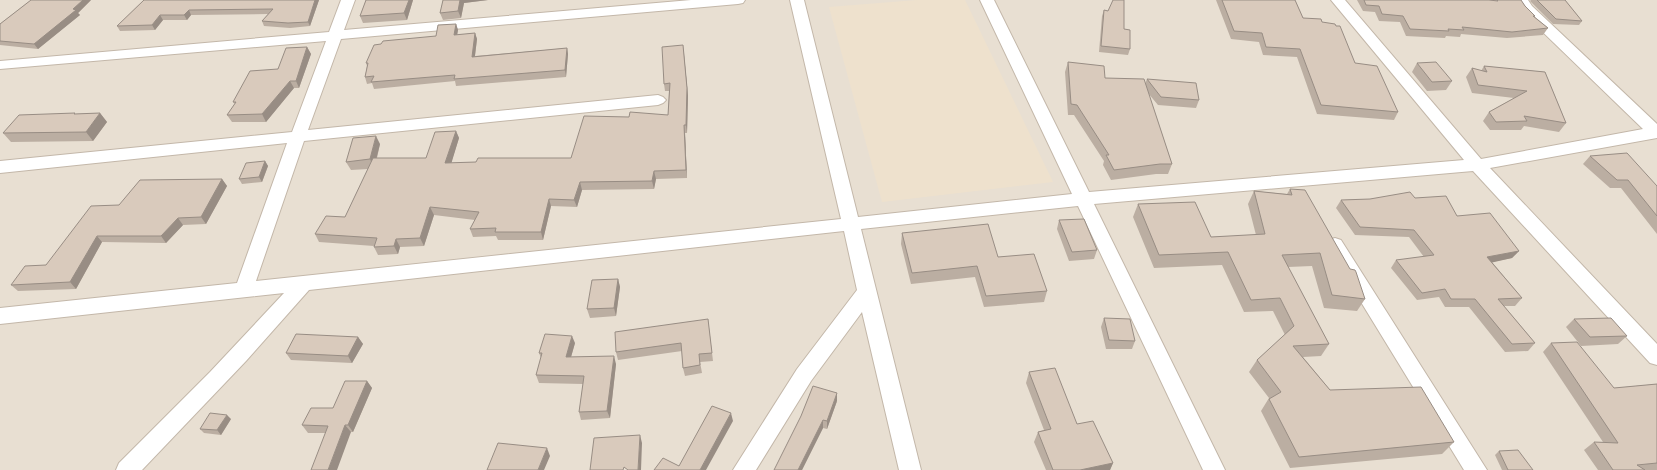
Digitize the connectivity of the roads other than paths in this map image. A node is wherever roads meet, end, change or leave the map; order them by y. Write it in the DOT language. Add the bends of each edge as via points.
graph roads {
  1 [pos="348,0"];
  2 [pos="738,0"];
  3 [pos="797,0"];
  4 [pos="987,0"];
  5 [pos="1338,0"];
  6 [pos="1521,0"];
  7 [pos="334,36"];
  8 [pos="0,64"];
  9 [pos="658,100"];
  10 [pos="1657,132"];
  11 [pos="297,137"];
  12 [pos="1477,165"];
  13 [pos="0,167"];
  14 [pos="1294,180"];
  15 [pos="1084,198"];
  16 [pos="1307,200"];
  17 [pos="851,225"];
  18 [pos="1324,227"];
  19 [pos="304,283"];
  20 [pos="244,290"];
  21 [pos="867,291"];
  22 [pos="0,316"];
  23 [pos="1657,357"];
  24 [pos="127,470"];
  25 [pos="744,470"];
  26 [pos="910,470"];
  27 [pos="1214,470"];
  28 [pos="1476,470"];
  1 -- 7 [label="street"];
  2 -- 7 [label="street"];
  3 -- 17 [label="street"];
  4 -- 15 [label="street"];
  5 -- 12 [label="street"];
  6 -- 10 [label="street" via="1527,9"];
  7 -- 8 [label="street"];
  7 -- 11 [label="street"];
  9 -- 11 [label="street"];
  10 -- 12 [label="street"];
  11 -- 13 [label="street"];
  11 -- 20 [label="street"];
  12 -- 14 [label="street"];
  12 -- 23 [label="street"];
  14 -- 15 [label="street"];
  14 -- 16 [label="street"];
  15 -- 17 [label="street"];
  15 -- 27 [label="street"];
  17 -- 19 [label="street"];
  17 -- 21 [label="street"];
  18 -- 28 [label="street"];
  19 -- 20 [label="street"];
  19 -- 24 [label="street" via="234,361"];
  20 -- 22 [label="street"];
  21 -- 25 [label="street" via="804,375"];
  21 -- 26 [label="street"];
}
